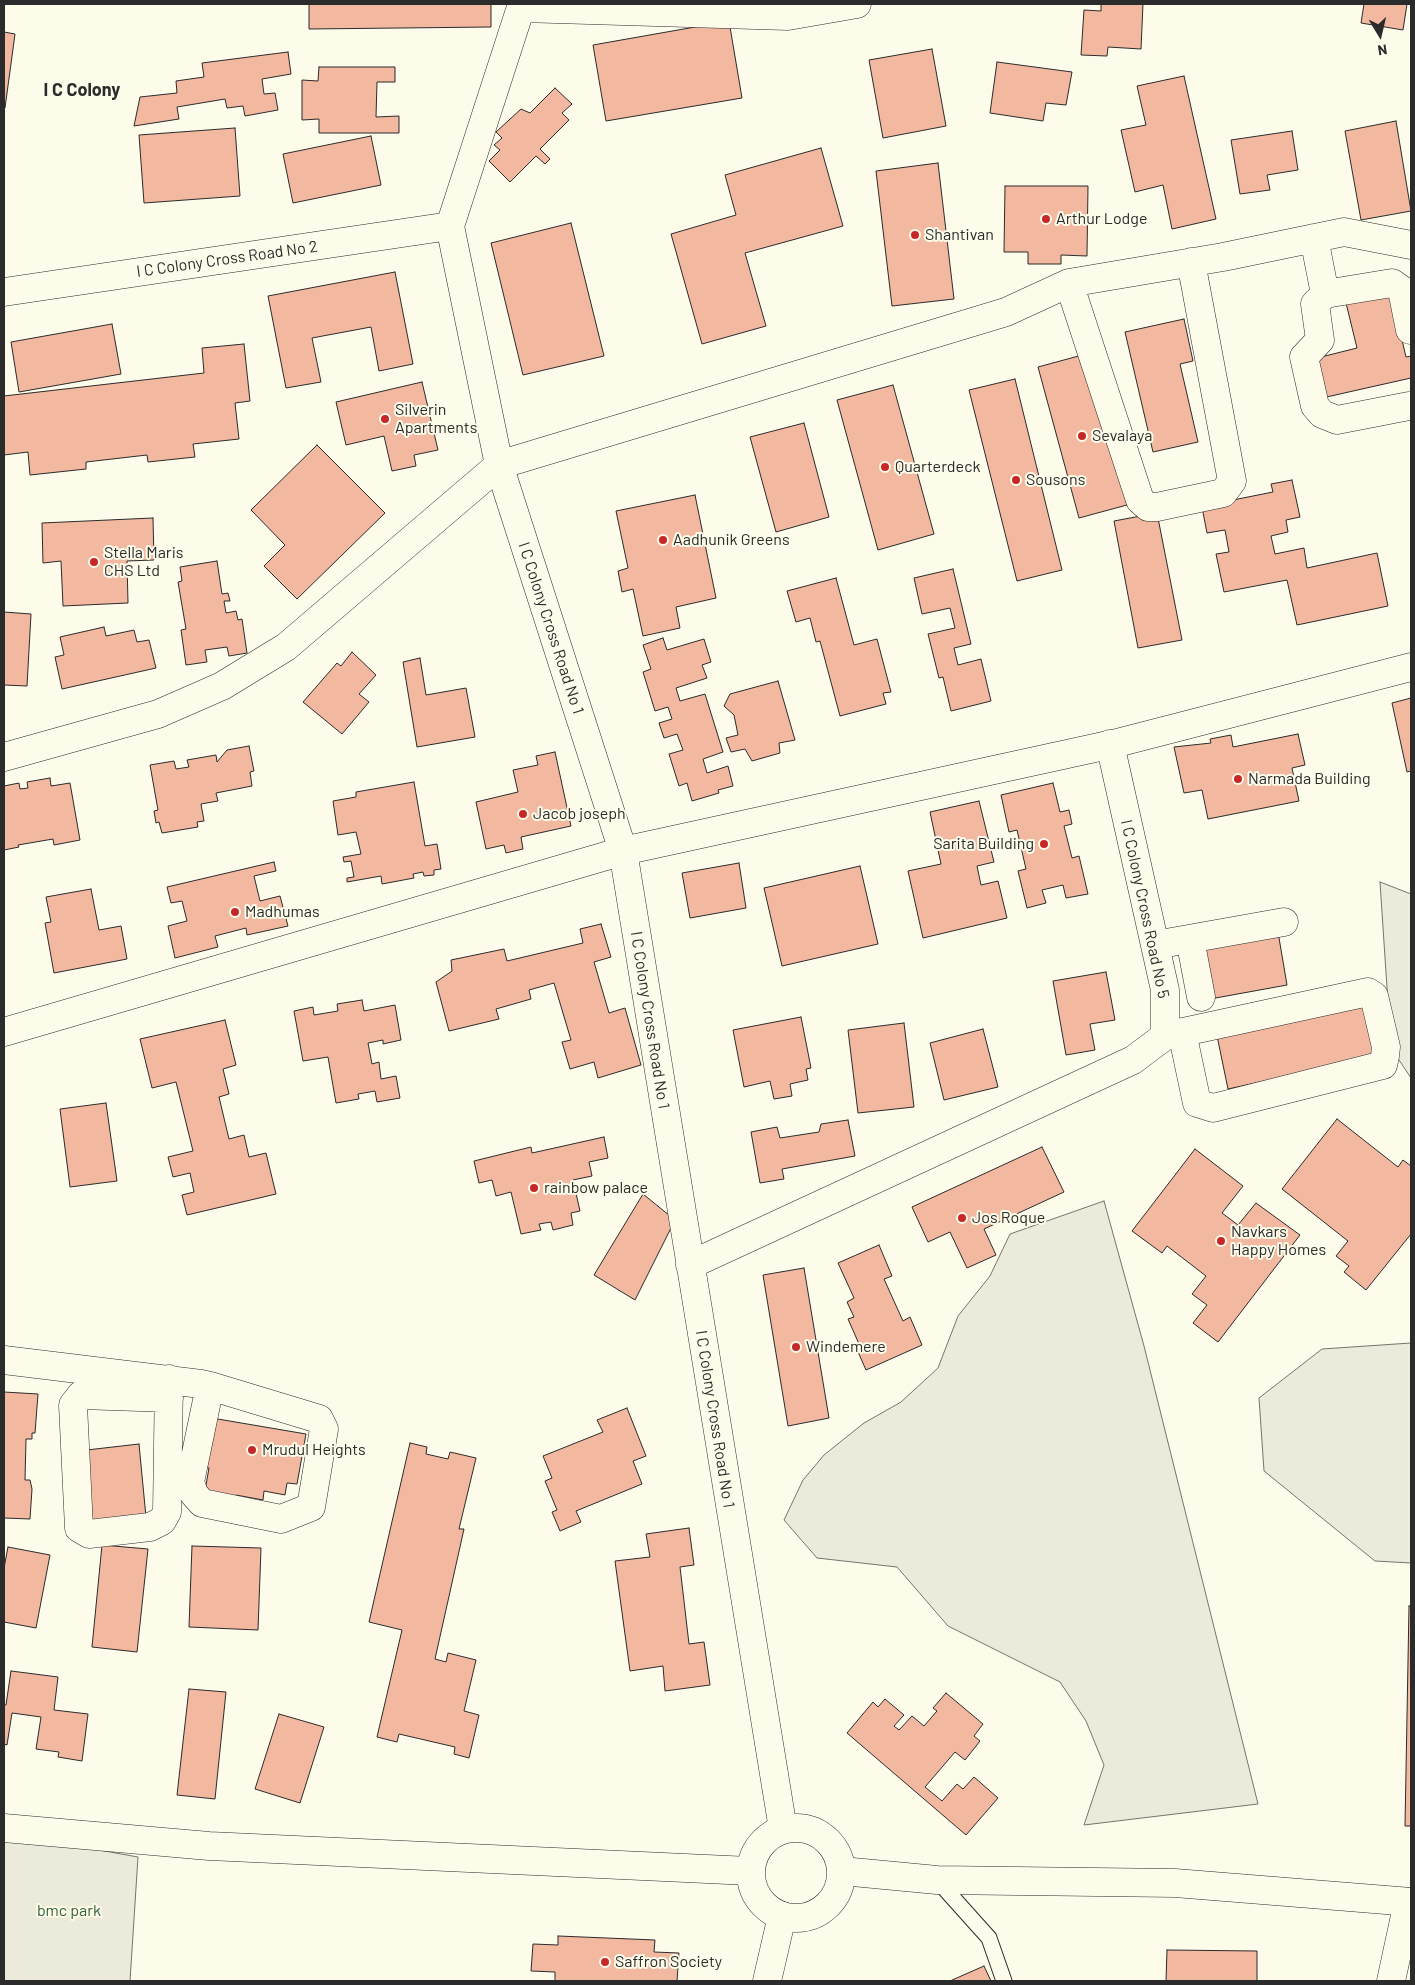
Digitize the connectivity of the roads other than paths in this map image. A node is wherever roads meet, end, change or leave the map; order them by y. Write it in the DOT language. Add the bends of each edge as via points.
graph roads {
  1 [pos="857,4"];
  2 [pos="522,6"];
  3 [pos="789,10"];
  4 [pos="450,226"];
  5 [pos="1314,238"];
  6 [pos="1411,245"];
  7 [pos="1191,262"];
  8 [pos="1069,283"];
  9 [pos="4,292"];
  10 [pos="1325,294"];
  11 [pos="1410,330"];
  12 [pos="1409,406"];
  13 [pos="500,465"];
  14 [pos="1411,667"];
  15 [pos="1110,744"];
  16 [pos="4,757"];
  17 [pos="622,851"];
  18 [pos="1284,922"];
  19 [pos="1190,939"];
  20 [pos="1156,945"];
  21 [pos="1201,997"];
  22 [pos="4,1032"];
  23 [pos="1174,1034"];
  24 [pos="690,1265"];
  25 [pos="4,1360"];
  26 [pos="210,1386"];
  27 [pos="169,1388"];
  28 [pos="4,1828"];
  29 [pos="783,1829"];
  30 [pos="750,1871"];
  31 [pos="842,1871"];
  32 [pos="937,1880"];
  33 [pos="1409,1902"];
  34 [pos="782,1916"];
  35 [pos="767,1981"];
  36 [pos="1004,1981"];
  37 [pos="1391,1981"];
  1 -- 3 [label="street"];
  2 -- 3 [label="street"];
  2 -- 4 [label="street"];
  4 -- 9 [label="street, I C Colony Cross Road No 2"];
  4 -- 13 [label="street, I C Colony Cross Road No 1"];
  5 -- 6 [label="street" via="1344,232"];
  5 -- 7 [label="street"];
  5 -- 10 [label="street"];
  7 -- 8 [label="street"];
  7 -- 8 [label="street" via="1232,481 1223,493 1157,507 1148,507 1140,500"];
  8 -- 13 [label="street" via="1006,312"];
  10 -- 11 [label="street" via="1392,283 1402,290"];
  10 -- 12 [label="street" via="1315,304 1320,340 1304,357 1315,406 1322,414 1336,420"];
  13 -- 16 [label="street" via="286,647 222,686 158,714"];
  13 -- 17 [label="street, I C Colony Cross Road No 1"];
  14 -- 15 [label="street"];
  15 -- 17 [label="street"];
  15 -- 20 [label="street, I C Colony Cross Road No 5"];
  17 -- 22 [label="street"];
  17 -- 24 [label="street, I C Colony Cross Road No 1"];
  18 -- 19 [label="street"];
  19 -- 20 [label="street"];
  19 -- 21 [label="street"];
  20 -- 23 [label="street, I C Colony Cross Road No 5"];
  23 -- 23 [label="street, I C Colony Cross Road No 5" via="1368,992 1374,996 1386,1047 1383,1065 1213,1108 1197,1103"];
  23 -- 24 [label="street" via="1133,1060"];
  24 -- 29 [label="street, I C Colony Cross Road No 1"];
  25 -- 27 [label="street"];
  26 -- 26 [label="street" via="319,1418 324,1429 311,1507 281,1519 202,1503 194,1494 190,1482"];
  26 -- 27 [label="street"];
  27 -- 27 [label="street" via="167,1512 162,1521 150,1527 89,1534 79,1528 73,1405 81,1395"];
  28 -- 30 [label="street" via="209,1846"];
  29 -- 30 [label="street" via="759,1845"];
  29 -- 31 [label="street" via="814,1831 836,1852"];
  30 -- 34 [label="street" via="758,1900 768,1910"];
  31 -- 32 [label="street"];
  31 -- 34 [label="street" via="836,1896 825,1908 812,1916 797,1919"];
  32 -- 33 [label="street" via="1175,1883"];
  32 -- 36 [label="lane" via="989,1938"];
  33 -- 37 [label="street"];
  34 -- 35 [label="street"];
}
